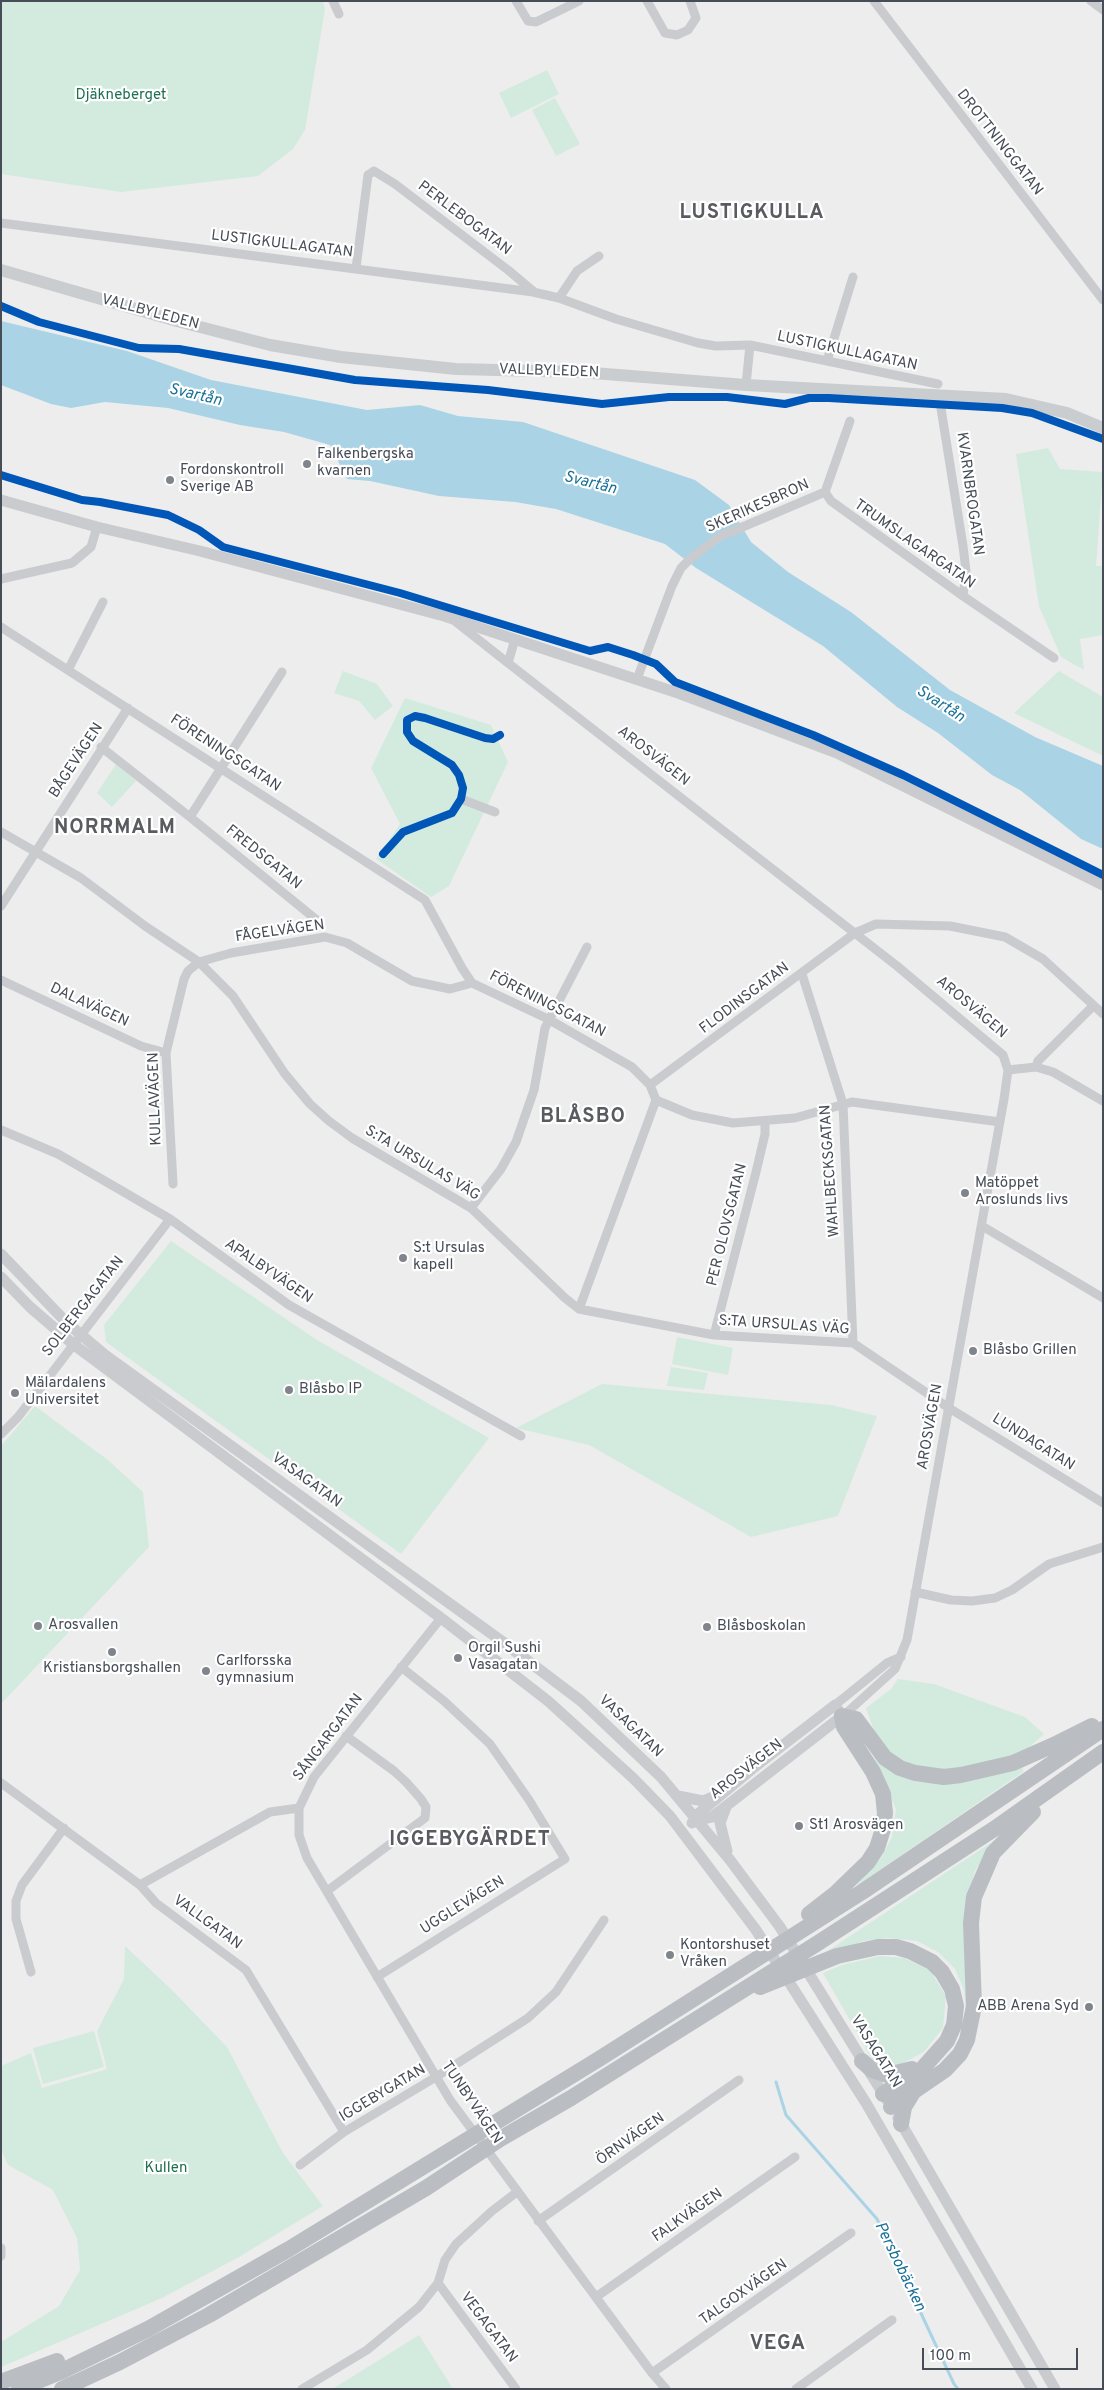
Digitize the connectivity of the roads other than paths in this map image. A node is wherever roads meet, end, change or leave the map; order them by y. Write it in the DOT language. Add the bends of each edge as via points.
graph roads {
  1 [pos="333,1"];
  2 [pos="516,1"];
  3 [pos="579,1"];
  4 [pos="647,1"];
  5 [pos="690,1"];
  6 [pos="874,1"];
  7 [pos="1091,1"];
  8 [pos="1103,10"];
  9 [pos="339,14"];
  10 [pos="1,223"];
  11 [pos="599,256"];
  12 [pos="356,268"];
  13 [pos="1,270"];
  14 [pos="853,277"];
  15 [pos="533,292"];
  16 [pos="559,298"];
  17 [pos="1102,298"];
  18 [pos="750,345"];
  19 [pos="827,361"];
  20 [pos="746,385"];
  21 [pos="939,390"];
  22 [pos="850,421"];
  23 [pos="1103,428"];
  24 [pos="825,492"];
  25 [pos="1,500"];
  26 [pos="97,527"];
  27 [pos="1,580"];
  28 [pos="963,596"];
  29 [pos="103,602"];
  30 [pos="452,618"];
  31 [pos="1,627"];
  32 [pos="515,639"];
  33 [pos="1054,658"];
  34 [pos="508,663"];
  35 [pos="68,670"];
  36 [pos="282,672"];
  37 [pos="637,679"];
  38 [pos="128,708"];
  39 [pos="101,747"];
  40 [pos="222,768"];
  41 [pos="461,799"];
  42 [pos="495,812"];
  43 [pos="190,817"];
  44 [pos="1,832"];
  45 [pos="36,851"];
  46 [pos="1103,885"];
  47 [pos="1,906"];
  48 [pos="318,921"];
  49 [pos="855,933"];
  50 [pos="587,947"];
  51 [pos="199,962"];
  52 [pos="802,974"];
  53 [pos="1,980"];
  54 [pos="472,983"];
  55 [pos="1093,1006"];
  56 [pos="1103,1014"];
  57 [pos="548,1019"];
  58 [pos="166,1053"];
  59 [pos="1036,1068"];
  60 [pos="1008,1070"];
  61 [pos="650,1085"];
  62 [pos="656,1100"];
  63 [pos="1103,1102"];
  64 [pos="844,1104"];
  65 [pos="765,1121"];
  66 [pos="1000,1122"];
  67 [pos="1,1130"];
  68 [pos="172,1184"];
  69 [pos="471,1208"];
  70 [pos="170,1219"];
  71 [pos="982,1226"];
  72 [pos="1,1254"];
  73 [pos="1,1277"];
  74 [pos="1103,1298"];
  75 [pos="579,1309"];
  76 [pos="81,1334"];
  77 [pos="714,1335"];
  78 [pos="853,1343"];
  79 [pos="73,1344"];
  80 [pos="949,1408"];
  81 [pos="1,1434"];
  82 [pos="521,1436"];
  83 [pos="1103,1503"];
  84 [pos="1103,1547"];
  85 [pos="915,1592"];
  86 [pos="451,1605"];
  87 [pos="441,1618"];
  88 [pos="901,1658"];
  89 [pos="401,1666"];
  90 [pos="839,1711"];
  91 [pos="1103,1719"];
  92 [pos="1103,1729"];
  93 [pos="346,1736"];
  94 [pos="1077,1740"];
  95 [pos="1098,1759"];
  96 [pos="1,1783"];
  97 [pos="1064,1784"];
  98 [pos="730,1788"];
  99 [pos="678,1796"];
  100 [pos="728,1804"];
  101 [pos="299,1808"];
  102 [pos="697,1820"];
  103 [pos="64,1828"];
  104 [pos="682,1830"];
  105 [pos="730,1860"];
  106 [pos="140,1885"];
  107 [pos="327,1891"];
  108 [pos="604,1920"];
  109 [pos="755,1959"];
  110 [pos="31,1972"];
  111 [pos="377,1977"];
  112 [pos="743,1990"];
  113 [pos="862,2061"];
  114 [pos="922,2069"];
  115 [pos="436,2077"];
  116 [pos="738,2080"];
  117 [pos="912,2094"];
  118 [pos="887,2100"];
  119 [pos="866,2103"];
  120 [pos="874,2118"];
  121 [pos="901,2124"];
  122 [pos="344,2132"];
  123 [pos="795,2156"];
  124 [pos="300,2165"];
  125 [pos="517,2192"];
  126 [pos="538,2221"];
  127 [pos="851,2233"];
  128 [pos="1,2248"];
  129 [pos="1,2256"];
  130 [pos="438,2283"];
  131 [pos="596,2298"];
  132 [pos="892,2320"];
  133 [pos="106,2350"];
  134 [pos="652,2373"];
  135 [pos="1,2382"];
  136 [pos="67,2387"];
  137 [pos="19,2389"];
  138 [pos="302,2389"];
  139 [pos="516,2389"];
  140 [pos="666,2389"];
  141 [pos="796,2389"];
  142 [pos="1032,2389"];
  143 [pos="1055,2389"];
  1 -- 9 [label="street"];
  2 -- 3 [label="street" via="528,21 536,22"];
  4 -- 5 [label="street" via="665,33 677,35 688,30 696,18"];
  6 -- 17 [label="street, DROTTNINGGATAN"];
  7 -- 8 [label="street"];
  10 -- 12 [label="street, LUSTIGKULLAGATAN"];
  11 -- 16 [label="street" via="577,270"];
  12 -- 15 [label="street, LUSTIGKULLAGATAN"];
  12 -- 15 [label="street, PERLEBOGATAN" via="368,175 376,172"];
  13 -- 20 [label="main road, VALLBYLEDEN" via="270,345 341,357 421,367 580,372"];
  14 -- 19 [label="street"];
  15 -- 16 [label="street, LUSTIGKULLAGATAN"];
  16 -- 18 [label="street, LUSTIGKULLAGATAN" via="698,343"];
  18 -- 19 [label="street, LUSTIGKULLAGATAN"];
  18 -- 20 [label="street"];
  19 -- 21 [label="street, LUSTIGKULLAGATAN"];
  20 -- 21 [label="main road, VALLBYLEDEN"];
  21 -- 23 [label="main road, VALLBYLEDEN" via="1046,406"];
  21 -- 28 [label="street, KVARNBROGATAN" via="965,562"];
  22 -- 24 [label="street"];
  24 -- 28 [label="street, TRUMSLAGARGATAN" via="837,507"];
  24 -- 37 [label="street, SKERIKESBRON" via="707,544 681,568"];
  25 -- 26 [label="street"];
  26 -- 27 [label="street" via="91,547 72,563"];
  26 -- 30 [label="street"];
  28 -- 33 [label="street, TRUMSLAGARGATAN"];
  29 -- 35 [label="street"];
  30 -- 32 [label="street"];
  30 -- 34 [label="street, AROSVÄGEN"];
  31 -- 35 [label="street, FÖRENINGSGATAN"];
  32 -- 34 [label="street"];
  32 -- 37 [label="street"];
  34 -- 49 [label="street, AROSVÄGEN"];
  35 -- 38 [label="street, FÖRENINGSGATAN"];
  36 -- 40 [label="street"];
  37 -- 46 [label="street" via="837,753"];
  38 -- 39 [label="street, BÅGEVÄGEN"];
  38 -- 40 [label="street, FÖRENINGSGATAN"];
  39 -- 43 [label="street, FREDSGATAN"];
  39 -- 45 [label="street, BÅGEVÄGEN"];
  40 -- 43 [label="street"];
  40 -- 54 [label="street, FÖRENINGSGATAN" via="425,900"];
  41 -- 42 [label="street"];
  43 -- 48 [label="street, FREDSGATAN"];
  44 -- 45 [label="street, S:TA URSULAS VÄG"];
  45 -- 47 [label="street, BÅGEVÄGEN"];
  45 -- 51 [label="street, S:TA URSULAS VÄG" via="81,878"];
  49 -- 52 [label="street, FLODINSGATAN"];
  49 -- 55 [label="street, FLODINSGATAN" via="884,923 950,926 1005,936 1043,959"];
  49 -- 60 [label="street, AROSVÄGEN" via="1003,1054"];
  50 -- 57 [label="street"];
  51 -- 54 [label="street, FÅGELVÄGEN" via="231,953 325,937 347,943 412,981 450,990"];
  51 -- 58 [label="street, KULLAVÄGEN" via="184,979"];
  51 -- 69 [label="street, S:TA URSULAS VÄG" via="233,996 310,1104 352,1138"];
  52 -- 61 [label="street, FLODINSGATAN"];
  52 -- 64 [label="street, WAHLBECKSGATAN"];
  53 -- 58 [label="street, DALAVÄGEN" via="141,1046"];
  54 -- 57 [label="street, FÖRENINGSGATAN"];
  55 -- 56 [label="street, FLODINSGATAN"];
  55 -- 59 [label="street" via="1038,1061"];
  57 -- 61 [label="street, FÖRENINGSGATAN" via="632,1067"];
  57 -- 69 [label="street" via="534,1090 516,1142 502,1169"];
  58 -- 68 [label="street, KULLAVÄGEN"];
  59 -- 60 [label="street"];
  59 -- 63 [label="street" via="1053,1072"];
  60 -- 66 [label="street, AROSVÄGEN"];
  61 -- 62 [label="street, FÖRENINGSGATAN"];
  62 -- 65 [label="street" via="692,1115 716,1120 733,1123"];
  62 -- 75 [label="street"];
  64 -- 65 [label="street" via="820,1113"];
  64 -- 66 [label="street" via="852,1102"];
  64 -- 78 [label="street, WAHLBECKSGATAN"];
  65 -- 77 [label="street, PER OLOVSGATAN" via="760,1153"];
  66 -- 71 [label="street, AROSVÄGEN"];
  67 -- 70 [label="street, APALBYVÄGEN" via="58,1154"];
  69 -- 75 [label="street, S:TA URSULAS VÄG"];
  70 -- 76 [label="street, SOLBERGAGATAN"];
  70 -- 82 [label="street, APALBYVÄGEN" via="289,1305"];
  71 -- 74 [label="street"];
  71 -- 80 [label="street, AROSVÄGEN"];
  72 -- 76 [label="street, VASAGATAN"];
  73 -- 79 [label="street, VASAGATAN"];
  75 -- 77 [label="street, S:TA URSULAS VÄG"];
  76 -- 79 [label="street, SOLBERGAGATAN"];
  76 -- 86 [label="street, VASAGATAN"];
  77 -- 78 [label="street, S:TA URSULAS VÄG"];
  78 -- 80 [label="street, S:TA URSULAS VÄG"];
  79 -- 81 [label="street, SOLBERGAGATAN" via="18,1417"];
  79 -- 87 [label="street, VASAGATAN"];
  80 -- 83 [label="street, LUNDAGATAN"];
  80 -- 85 [label="street, AROSVÄGEN"];
  84 -- 85 [label="street" via="1049,1564 995,1598 972,1602"];
  85 -- 88 [label="street, AROSVÄGEN"];
  86 -- 87 [label="street"];
  86 -- 99 [label="street, VASAGATAN" via="580,1701"];
  87 -- 89 [label="street, SÅNGARGATAN"];
  87 -- 104 [label="street, VASAGATAN" via="548,1701 633,1778"];
  88 -- 90 [label="street, AROSVÄGEN" via="895,1669"];
  88 -- 90 [label="street, AROSVÄGEN" via="887,1663"];
  89 -- 93 [label="street, SÅNGARGATAN"];
  89 -- 111 [label="street, UGGLEVÄGEN" via="490,1744 565,1859"];
  90 -- 94 [label="highway" via="856,1719 890,1761 915,1774 961,1776"];
  90 -- 98 [label="street, AROSVÄGEN"];
  90 -- 100 [label="street, AROSVÄGEN"];
  90 -- 109 [label="highway" via="844,1727 883,1794 885,1813 881,1838 874,1854 856,1875"];
  91 -- 94 [label="highway"];
  92 -- 94 [label="highway"];
  93 -- 101 [label="street, SÅNGARGATAN" via="314,1777"];
  93 -- 107 [label="street" via="406,1782 426,1807 425,1818"];
  94 -- 109 [label="highway" via="1051,1765 862,1892"];
  95 -- 97 [label="highway"];
  96 -- 103 [label="street, VALLGATAN"];
  97 -- 112 [label="highway"];
  97 -- 117 [label="highway" via="1011,1832 986,1864 974,1897 971,1923 974,2006 967,2040 960,2054 945,2070"];
  98 -- 99 [label="street" via="703,1802"];
  98 -- 102 [label="street, AROSVÄGEN" via="698,1814"];
  99 -- 102 [label="street, VASAGATAN"];
  100 -- 102 [label="street, AROSVÄGEN" via="712,1817"];
  100 -- 105 [label="street" via="720,1823"];
  101 -- 106 [label="street" via="270,1812"];
  101 -- 107 [label="street, TUNBYVÄGEN" via="299,1835 307,1858"];
  102 -- 104 [label="street, AROSVÄGEN"];
  102 -- 105 [label="street, VASAGATAN"];
  103 -- 106 [label="street, VALLGATAN"];
  103 -- 110 [label="street" via="22,1884 16,1901 16,1919"];
  104 -- 119 [label="street, VASAGATAN" via="739,1906"];
  105 -- 113 [label="street, VASAGATAN" via="804,1964"];
  106 -- 122 [label="street, VALLGATAN" via="156,1903 246,1970"];
  107 -- 111 [label="street, TUNBYVÄGEN"];
  108 -- 115 [label="street, IGGEBYGATAN" via="580,1959 542,2007"];
  109 -- 133 [label="highway" via="290,2249"];
  111 -- 115 [label="street, TUNBYVÄGEN"];
  112 -- 114 [label="highway" via="765,1986 821,1962 864,1949 896,1947 920,1954 932,1962 948,1981 957,2016 948,2040"];
  112 -- 136 [label="highway" via="326,2247 166,2338"];
  113 -- 114 [label="highway" via="872,2070 887,2075"];
  113 -- 118 [label="street, VASAGATAN"];
  114 -- 118 [label="highway"];
  115 -- 122 [label="street, IGGEBYGATAN"];
  115 -- 125 [label="street, TUNBYVÄGEN"];
  116 -- 126 [label="street, ÖRNVÄGEN"];
  117 -- 118 [label="highway"];
  117 -- 121 [label="highway" via="904,2108"];
  118 -- 119 [label="street"];
  118 -- 120 [label="street"];
  118 -- 121 [label="street, VASAGATAN"];
  119 -- 120 [label="street, VASAGATAN"];
  120 -- 142 [label="street, VASAGATAN"];
  121 -- 143 [label="street, VASAGATAN"];
  122 -- 124 [label="street, IGGEBYGATAN"];
  123 -- 131 [label="street, FALKVÄGEN"];
  125 -- 126 [label="street, TUNBYVÄGEN"];
  125 -- 130 [label="street" via="456,2244 445,2260"];
  126 -- 131 [label="street, TUNBYVÄGEN"];
  127 -- 134 [label="street, TALGOXVÄGEN"];
  128 -- 129 [label="street"];
  130 -- 138 [label="street" via="419,2306 367,2350"];
  130 -- 139 [label="street, VEGAGATAN"];
  131 -- 134 [label="street, TUNBYVÄGEN"];
  132 -- 141 [label="street"];
  133 -- 135 [label="highway" via="92,2346"];
  133 -- 137 [label="highway"];
  134 -- 140 [label="street, TUNBYVÄGEN"];
}
